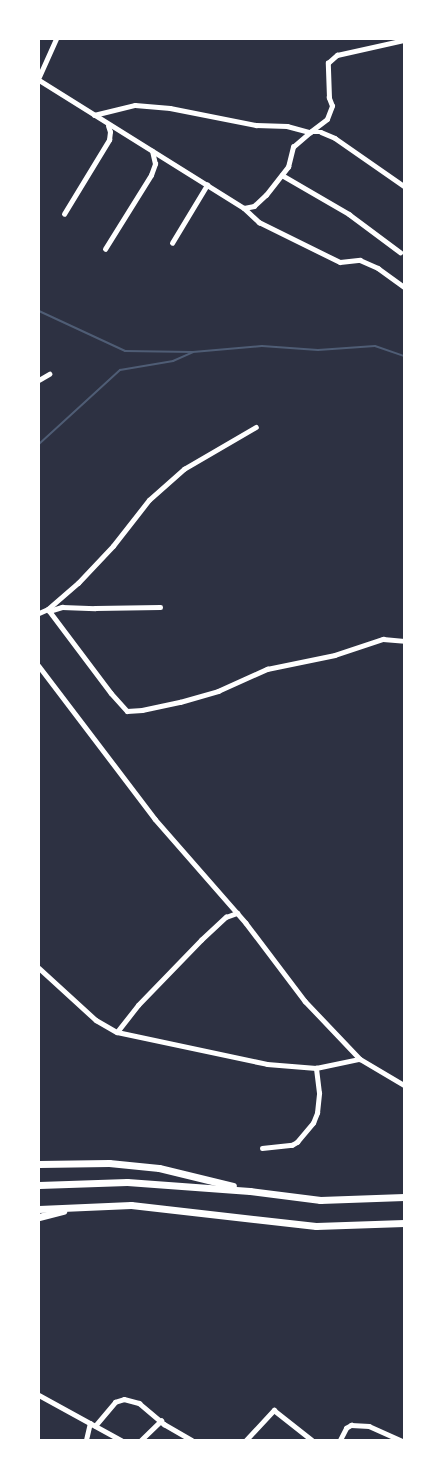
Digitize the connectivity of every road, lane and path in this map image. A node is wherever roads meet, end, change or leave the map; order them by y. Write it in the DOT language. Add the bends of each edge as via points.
graph roads {
  1 [pos="56,39"];
  2 [pos="404,40"];
  3 [pos="39,79"];
  4 [pos="94,116"];
  5 [pos="108,124"];
  6 [pos="310,132"];
  7 [pos="152,151"];
  8 [pos="282,175"];
  9 [pos="207,185"];
  10 [pos="404,186"];
  11 [pos="244,208"];
  12 [pos="64,214"];
  13 [pos="172,243"];
  14 [pos="105,249"];
  15 [pos="400,252"];
  16 [pos="404,287"];
  17 [pos="49,374"];
  18 [pos="39,380"];
  19 [pos="256,427"];
  20 [pos="160,607"];
  21 [pos="48,610"];
  22 [pos="39,613"];
  23 [pos="404,641"];
  24 [pos="39,666"];
  25 [pos="237,913"];
  26 [pos="39,968"];
  27 [pos="118,1032"];
  28 [pos="360,1059"];
  29 [pos="316,1068"];
  30 [pos="404,1085"];
  31 [pos="262,1148"];
  32 [pos="39,1164"];
  33 [pos="39,1185"];
  34 [pos="250,1191"];
  35 [pos="404,1197"];
  36 [pos="84,1206"];
  37 [pos="39,1209"];
  38 [pos="39,1217"];
  39 [pos="404,1222"];
  40 [pos="39,1395"];
  41 [pos="160,1421"];
  42 [pos="93,1425"];
  43 [pos="86,1440"];
  44 [pos="121,1440"];
  45 [pos="141,1440"];
  46 [pos="192,1440"];
  47 [pos="246,1440"];
  48 [pos="312,1440"];
  49 [pos="340,1440"];
  50 [pos="401,1440"];
  1 -- 3 [label="street"];
  2 -- 6 [label="street" via="337,55 328,63 332,106 327,118"];
  3 -- 4 [label="street"];
  4 -- 5 [label="street"];
  4 -- 6 [label="street" via="135,105 288,126"];
  5 -- 7 [label="street"];
  5 -- 12 [label="street" via="109,140"];
  6 -- 8 [label="street" via="293,147 288,167"];
  6 -- 10 [label="street" via="321,132 334,138"];
  7 -- 9 [label="street"];
  7 -- 14 [label="street" via="155,164 151,175"];
  8 -- 11 [label="street" via="254,206"];
  8 -- 15 [label="street" via="349,214"];
  9 -- 11 [label="street"];
  9 -- 13 [label="street"];
  11 -- 16 [label="street" via="259,222 285,235 340,262 360,260 378,268"];
  17 -- 18 [label="street"];
  19 -- 21 [label="street" via="184,469 149,500 113,546"];
  20 -- 21 [label="street" via="62,607"];
  21 -- 22 [label="street"];
  21 -- 23 [label="street" via="127,711 180,702 218,691 267,669 335,655 383,640"];
  24 -- 25 [label="street" via="154,819"];
  25 -- 27 [label="street" via="226,917 201,940 138,1005"];
  25 -- 28 [label="street" via="305,1001"];
  26 -- 27 [label="street" via="96,1020"];
  27 -- 29 [label="street" via="267,1064"];
  28 -- 29 [label="street"];
  28 -- 30 [label="street"];
  29 -- 31 [label="street" via="319,1093 317,1113 312,1123 292,1145"];
  32 -- 34 [label="highway" via="109,1163 159,1168"];
  33 -- 34 [label="highway" via="127,1182"];
  34 -- 35 [label="highway" via="320,1200"];
  36 -- 37 [label="highway"];
  36 -- 38 [label="highway"];
  36 -- 39 [label="highway" via="131,1205 316,1226"];
  40 -- 42 [label="street"];
  41 -- 42 [label="street" via="139,1403 124,1398 115,1402"];
  41 -- 45 [label="street"];
  41 -- 46 [label="street"];
  42 -- 43 [label="street"];
  42 -- 44 [label="street"];
  47 -- 48 [label="street" via="274,1410"];
  49 -- 50 [label="street" via="351,1425 368,1426"];
}
